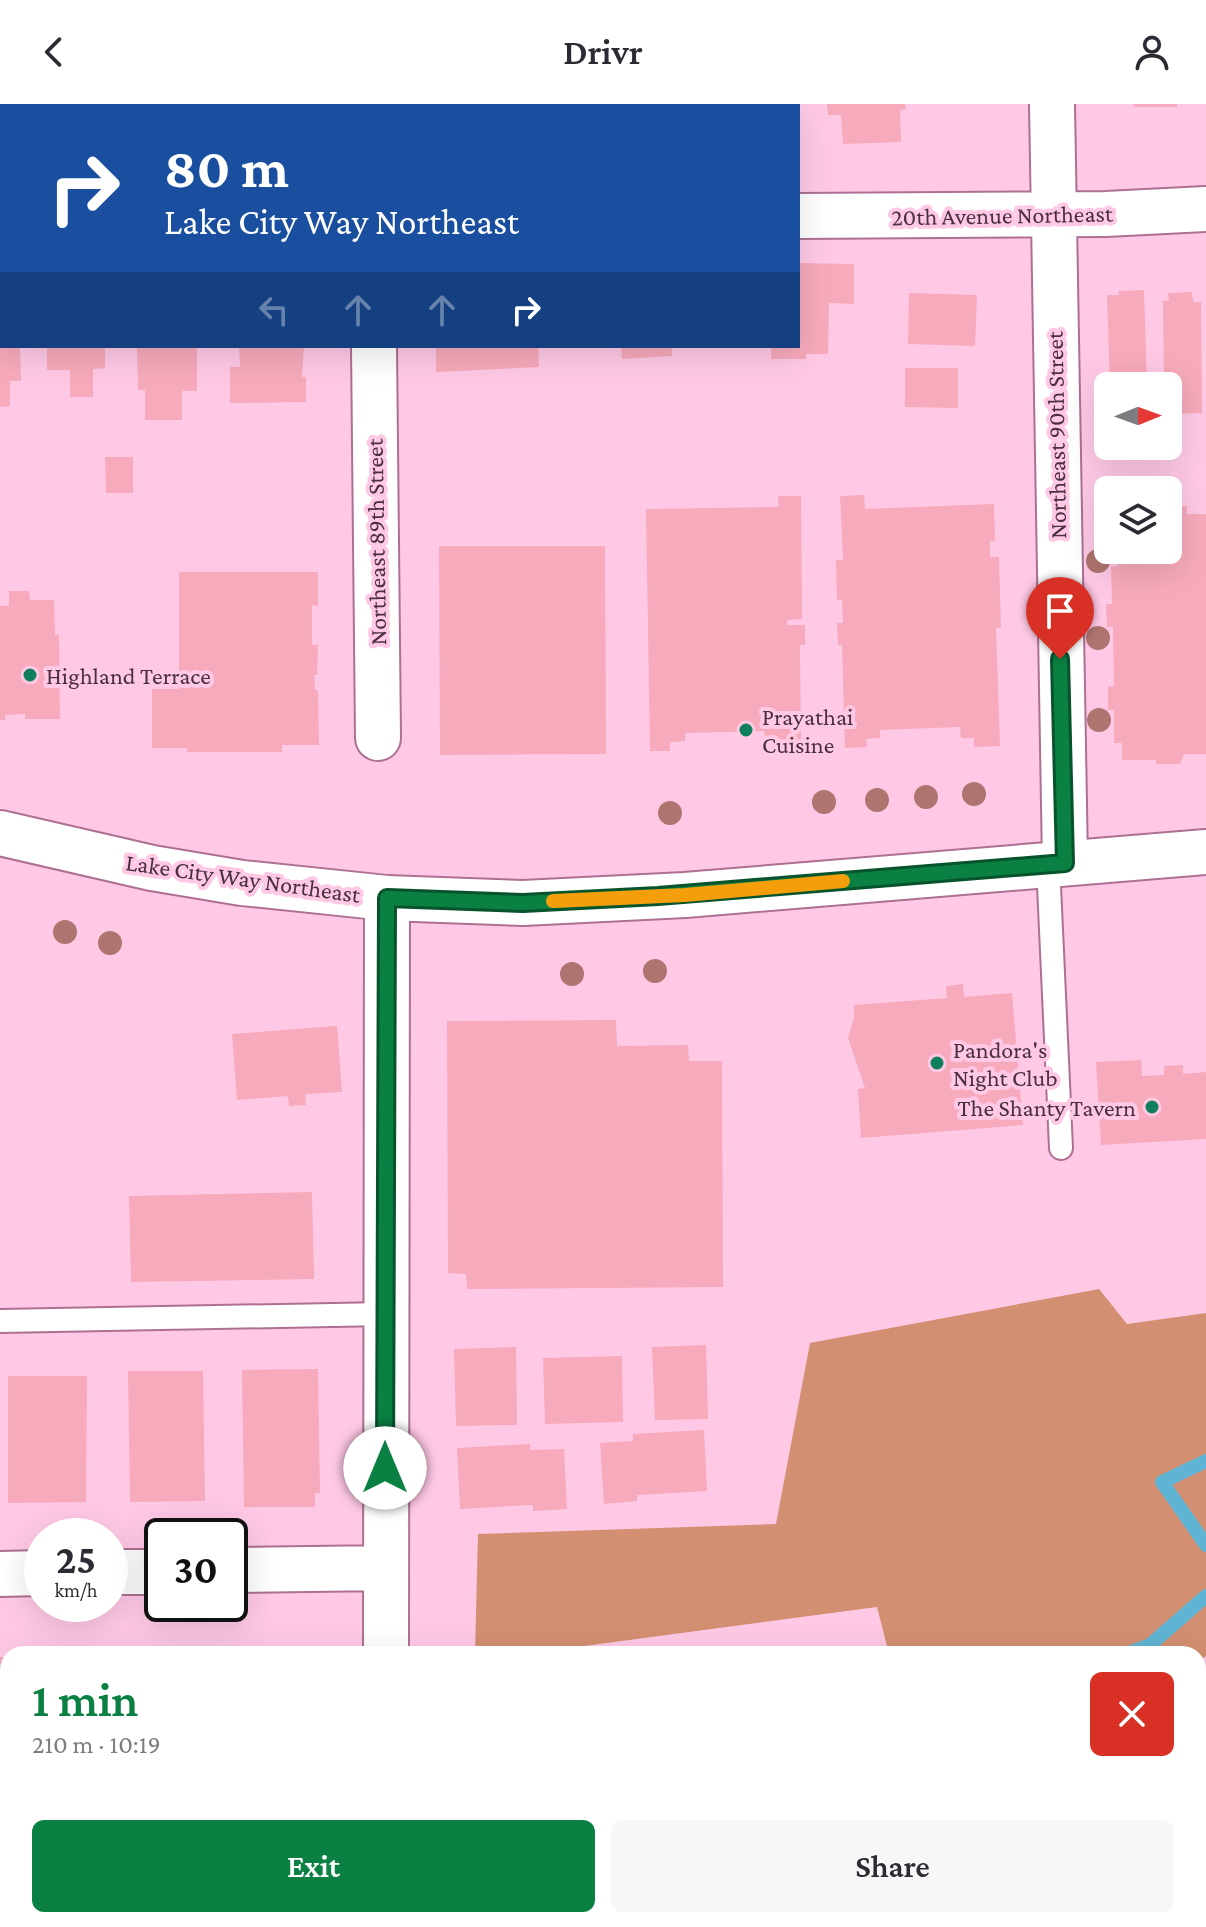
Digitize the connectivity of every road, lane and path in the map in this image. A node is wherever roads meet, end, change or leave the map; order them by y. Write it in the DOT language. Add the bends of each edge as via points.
graph roads {
  1 [pos="1052,104"];
  2 [pos="1206,209"];
  3 [pos="1053,214"];
  4 [pos="800,216"];
  5 [pos="374,348"];
  6 [pos="378,738"];
  7 [pos="0,833"];
  8 [pos="1206,852"];
  9 [pos="1056,864"];
  10 [pos="387,898"];
  11 [pos="1061,1148"];
  12 [pos="386,1314"];
  13 [pos="0,1321"];
  14 [pos="385,1568"];
  15 [pos="248,1570"];
  16 [pos="24,1573"];
  17 [pos="0,1574"];
  18 [pos="386,1646"];
  1 -- 3 [label="street, Northeast 90th Street"];
  2 -- 3 [label="street, 20th Avenue Northeast"];
  3 -- 4 [label="street, 20th Avenue Northeast"];
  3 -- 9 [label="street, Northeast 90th Street"];
  5 -- 6 [label="street, Northeast 89th Street"];
  7 -- 10 [label="street, Lake City Way Northeast" via="197,875"];
  8 -- 9 [label="street, Lake City Way Northeast"];
  9 -- 10 [label="street, Lake City Way Northeast" via="670,896 523,903"];
  9 -- 11 [label="lane, Northeast 90th Street"];
  10 -- 12 [label="street"];
  12 -- 13 [label="lane"];
  12 -- 14 [label="street"];
  14 -- 15 [label="street"];
  14 -- 18 [label="street"];
  16 -- 17 [label="street"];
}
